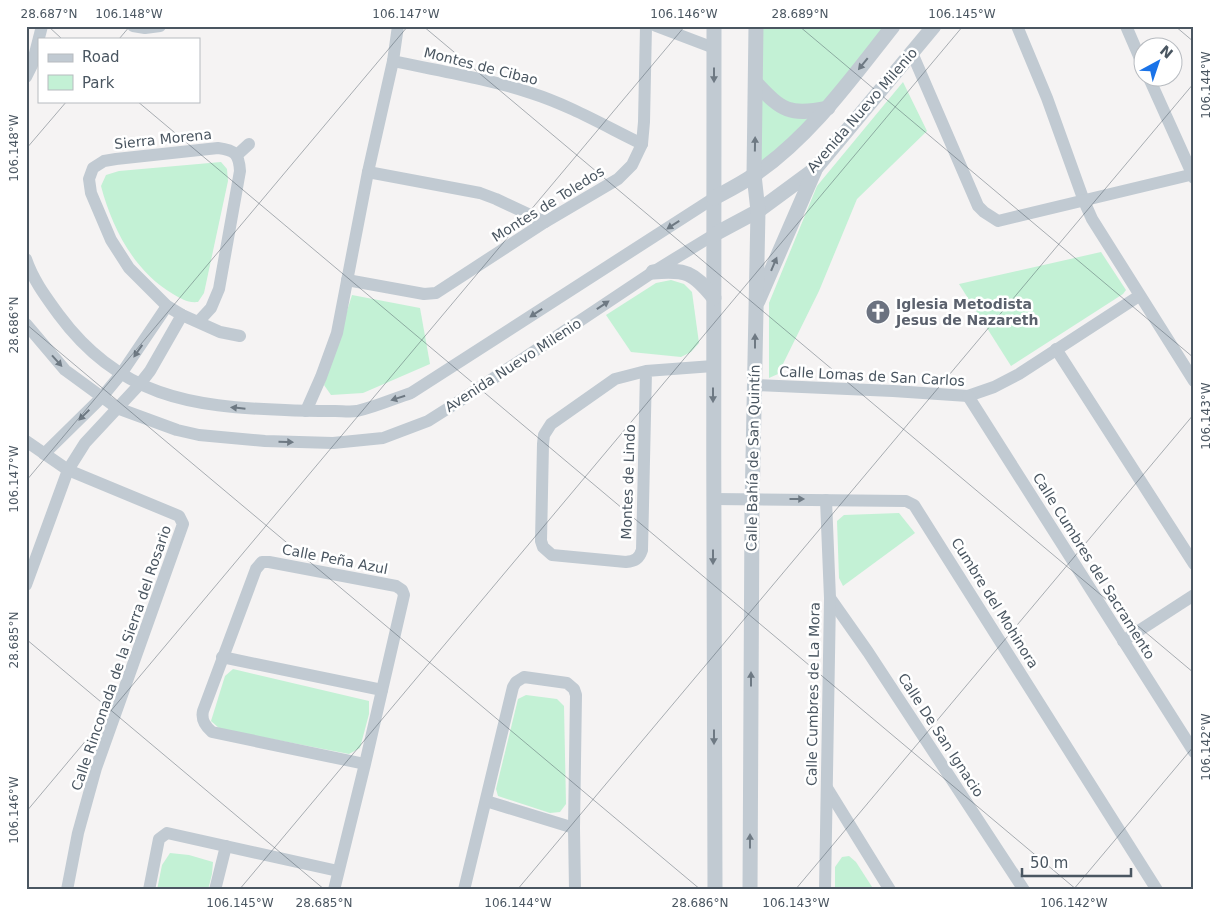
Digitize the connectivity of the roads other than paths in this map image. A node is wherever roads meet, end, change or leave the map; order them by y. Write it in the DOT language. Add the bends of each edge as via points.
graph roads {
  1 [pos="133,26"];
  2 [pos="160,26"];
  3 [pos="398,26"];
  4 [pos="646,26"];
  5 [pos="656,26"];
  6 [pos="714,26"];
  7 [pos="756,26"];
  8 [pos="893,26"];
  9 [pos="934,26"];
  10 [pos="1016,26"];
  11 [pos="1126,26"];
  12 [pos="1132,40"];
  13 [pos="38,42"];
  14 [pos="714,48"];
  15 [pos="912,54"];
  16 [pos="393,61"];
  17 [pos="26,77"];
  18 [pos="756,83"];
  19 [pos="1153,88"];
  20 [pos="828,108"];
  21 [pos="249,144"];
  22 [pos="642,144"];
  23 [pos="236,154"];
  24 [pos="815,169"];
  25 [pos="368,172"];
  26 [pos="754,175"];
  27 [pos="1193,176"];
  28 [pos="714,198"];
  29 [pos="1084,201"];
  30 [pos="758,211"];
  31 [pos="545,222"];
  32 [pos="715,234"];
  33 [pos="28,267"];
  34 [pos="653,272"];
  35 [pos="347,280"];
  36 [pos="1139,296"];
  37 [pos="714,298"];
  38 [pos="167,306"];
  39 [pos="755,309"];
  40 [pos="182,315"];
  41 [pos="199,321"];
  42 [pos="26,324"];
  43 [pos="240,336"];
  44 [pos="1056,350"];
  45 [pos="713,366"];
  46 [pos="646,371"];
  47 [pos="121,374"];
  48 [pos="1194,381"];
  49 [pos="140,385"];
  50 [pos="755,385"];
  51 [pos="968,396"];
  52 [pos="102,397"];
  53 [pos="117,408"];
  54 [pos="306,411"];
  55 [pos="26,441"];
  56 [pos="44,454"];
  57 [pos="68,470"];
  58 [pos="713,498"];
  59 [pos="752,500"];
  60 [pos="826,500"];
  61 [pos="1194,564"];
  62 [pos="26,585"];
  63 [pos="1194,595"];
  64 [pos="830,598"];
  65 [pos="1123,641"];
  66 [pos="222,657"];
  67 [pos="382,690"];
  68 [pos="1194,752"];
  69 [pos="365,764"];
  70 [pos="826,787"];
  71 [pos="486,801"];
  72 [pos="574,828"];
  73 [pos="226,846"];
  74 [pos="338,871"];
  75 [pos="67,890"];
  76 [pos="149,890"];
  77 [pos="215,890"];
  78 [pos="334,890"];
  79 [pos="464,890"];
  80 [pos="575,890"];
  81 [pos="714,890"];
  82 [pos="750,890"];
  83 [pos="825,890"];
  84 [pos="890,890"];
  85 [pos="1024,890"];
  86 [pos="1157,890"];
  1 -- 2 [label="street"];
  3 -- 16 [label="street"];
  4 -- 22 [label="street, Montes de Toledos"];
  5 -- 14 [label="street"];
  6 -- 14 [label="street"];
  7 -- 18 [label="street, Calle Bahía de San Quintín"];
  8 -- 20 [label="street, Avenida Nuevo Milenio, one-way"];
  9 -- 15 [label="street, Avenida Nuevo Milenio"];
  10 -- 29 [label="street" via="1047,98"];
  11 -- 12 [label="street"];
  13 -- 17 [label="street"];
  14 -- 28 [label="street, one-way"];
  15 -- 24 [label="street, Avenida Nuevo Milenio"];
  15 -- 29 [label="street" via="978,206 990,217 998,221"];
  16 -- 22 [label="street, Montes de Cibao" via="531,93"];
  16 -- 25 [label="street"];
  18 -- 20 [label="street" via="773,101 788,110 810,112"];
  26 -- 18 [label="street, Calle Bahía de San Quintín, one-way"];
  19 -- 27 [label="street"];
  20 -- 26 [label="street, Avenida Nuevo Milenio"];
  21 -- 23 [label="street"];
  22 -- 31 [label="street, Montes de Toledos" via="632,165 618,179"];
  23 -- 38 [label="street, Sierra Morena" via="229,149 218,148 90,163 90,193 111,240 129,268"];
  23 -- 41 [label="street" via="240,171 219,289 211,308"];
  24 -- 30 [label="street, Avenida Nuevo Milenio"];
  39 -- 24 [label="street, one-way"];
  25 -- 31 [label="street" via="480,193"];
  25 -- 35 [label="street"];
  26 -- 28 [label="street, Avenida Nuevo Milenio"];
  26 -- 30 [label="street, Calle Bahía de San Quintín"];
  27 -- 29 [label="street"];
  28 -- 32 [label="street"];
  28 -- 54 [label="street, Avenida Nuevo Milenio, one-way" via="411,394 356,411"];
  29 -- 36 [label="street"];
  30 -- 32 [label="street, Avenida Nuevo Milenio"];
  30 -- 39 [label="street, Calle Bahía de San Quintín"];
  31 -- 35 [label="street, Montes de Toledos" via="436,293 424,294"];
  32 -- 34 [label="street, Avenida Nuevo Milenio"];
  32 -- 37 [label="street"];
  33 -- 47 [label="street, Avenida Nuevo Milenio" via="67,326"];
  34 -- 37 [label="street" via="677,270 687,273"];
  53 -- 34 [label="street, Avenida Nuevo Milenio, one-way" via="199,435 333,443 383,438 428,421"];
  35 -- 54 [label="street" via="337,333"];
  36 -- 44 [label="street, Calle Lomas de San Carlos"];
  36 -- 48 [label="street"];
  37 -- 45 [label="street"];
  38 -- 40 [label="street, Sierra Morena"];
  38 -- 47 [label="street, one-way"];
  50 -- 39 [label="street, Calle Bahía de San Quintín, one-way"];
  40 -- 41 [label="street, Sierra Morena"];
  40 -- 49 [label="street"];
  41 -- 43 [label="street, Sierra Morena" via="220,332"];
  42 -- 52 [label="street, Avenida Nuevo Milenio, one-way" via="65,370"];
  44 -- 51 [label="street, Calle Lomas de San Carlos" via="994,387"];
  44 -- 61 [label="street"];
  45 -- 46 [label="street, Montes de Lindo"];
  45 -- 58 [label="street, one-way"];
  46 -- 46 [label="street, Montes de Lindo" via="615,379 547,430 543,444 541,540 552,555 626,562 632,562 640,555"];
  47 -- 49 [label="street, Avenida Nuevo Milenio"];
  47 -- 52 [label="street"];
  49 -- 53 [label="street"];
  54 -- 49 [label="street, Avenida Nuevo Milenio, one-way" via="240,409 190,402"];
  50 -- 51 [label="street, Calle Lomas de San Carlos"];
  50 -- 59 [label="street, Calle Bahía de San Quintín"];
  51 -- 65 [label="street, Calle Cumbres del Sacramento"];
  52 -- 53 [label="street, Avenida Nuevo Milenio"];
  52 -- 56 [label="street, one-way"];
  53 -- 57 [label="street" via="85,443"];
  55 -- 56 [label="street, Calle Rinconada de la Sierra del Rosario"];
  56 -- 57 [label="street, Calle Rinconada de la Sierra del Rosario"];
  57 -- 62 [label="street"];
  57 -- 75 [label="street, Calle Rinconada de la Sierra del Rosario" via="179,516 183,524 96,768"];
  58 -- 59 [label="street, Cumbre del Mohinora"];
  58 -- 81 [label="street, one-way"];
  59 -- 60 [label="street, Cumbre del Mohinora, one-way"];
  82 -- 59 [label="street, Calle Bahía de San Quintín, one-way"];
  60 -- 64 [label="street, Calle Cumbres de La Mora"];
  60 -- 86 [label="street, Cumbre del Mohinora" via="906,501 918,509"];
  63 -- 65 [label="street"];
  64 -- 70 [label="street, Calle Cumbres de La Mora"];
  64 -- 85 [label="street, Calle De San Ignacio"];
  65 -- 68 [label="street, Calle Cumbres del Sacramento"];
  66 -- 67 [label="street"];
  66 -- 67 [label="street, Calle Peña Azul" via="256,569 262,562 396,586 402,590 404,598"];
  66 -- 69 [label="street, Calle Peña Azul" via="202,716 205,726 212,732"];
  67 -- 69 [label="street, Calle Peña Azul"];
  69 -- 74 [label="street, Calle Peña Azul"];
  70 -- 83 [label="street, Calle Cumbres de La Mora"];
  70 -- 84 [label="street"];
  71 -- 72 [label="street"];
  71 -- 72 [label="street" via="516,682 524,677 567,683 576,695"];
  71 -- 79 [label="street"];
  72 -- 80 [label="street"];
  73 -- 74 [label="street"];
  73 -- 76 [label="street" via="167,833 159,839"];
  73 -- 77 [label="street"];
  74 -- 78 [label="street, Calle Peña Azul"];
}
